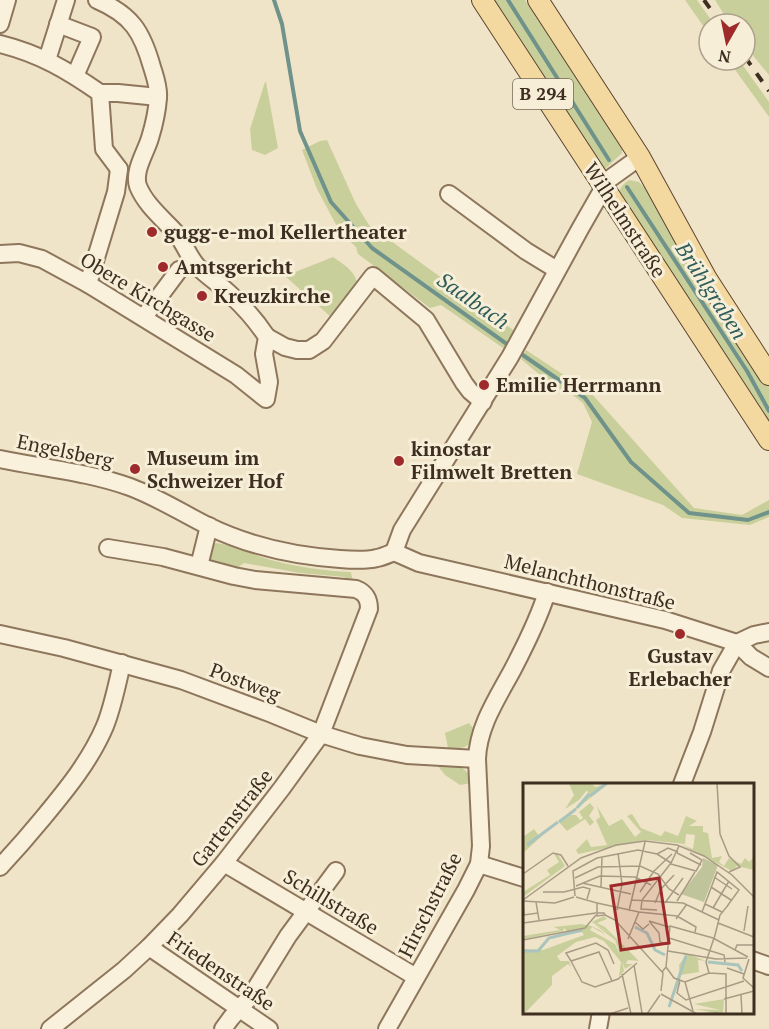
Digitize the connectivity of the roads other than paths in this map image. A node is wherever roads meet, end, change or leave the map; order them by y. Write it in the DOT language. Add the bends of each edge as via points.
graph roads {
  1 [pos="7,0"];
  2 [pos="66,0"];
  3 [pos="97,0"];
  4 [pos="482,0"];
  5 [pos="538,0"];
  6 [pos="0,24"];
  7 [pos="58,24"];
  8 [pos="0,44"];
  9 [pos="46,60"];
  10 [pos="75,76"];
  11 [pos="100,93"];
  12 [pos="158,97"];
  13 [pos="640,157"];
  14 [pos="139,167"];
  15 [pos="119,169"];
  16 [pos="603,188"];
  17 [pos="449,194"];
  18 [pos="0,254"];
  19 [pos="179,270"];
  20 [pos="557,270"];
  21 [pos="88,284"];
  22 [pos="144,317"];
  23 [pos="267,337"];
  24 [pos="769,375"];
  25 [pos="483,402"];
  26 [pos="769,440"];
  27 [pos="0,459"];
  28 [pos="209,526"];
  29 [pos="108,548"];
  30 [pos="394,552"];
  31 [pos="199,566"];
  32 [pos="547,592"];
  33 [pos="769,632"];
  34 [pos="0,634"];
  35 [pos="737,643"];
  36 [pos="122,663"];
  37 [pos="769,668"];
  38 [pos="321,734"];
  39 [pos="477,759"];
  40 [pos="682,783"];
  41 [pos="224,863"];
  42 [pos="479,864"];
  43 [pos="0,867"];
  44 [pos="336,871"];
  45 [pos="523,877"];
  46 [pos="305,912"];
  47 [pos="149,947"];
  48 [pos="754,960"];
  49 [pos="769,966"];
  50 [pos="416,977"];
  51 [pos="239,1009"];
  52 [pos="601,1014"];
  53 [pos="51,1029"];
  54 [pos="223,1029"];
  55 [pos="269,1029"];
  56 [pos="387,1029"];
  57 [pos="598,1029"];
  1 -- 6 [label="street"];
  2 -- 7 [label="street"];
  3 -- 12 [label="street" via="124,15 138,30 152,65"];
  4 -- 16 [label="main road, Wilhelmstraße / B 294"];
  5 -- 13 [label="main road, Wilhelmstraße / B 294"];
  7 -- 9 [label="street"];
  7 -- 10 [label="street" via="92,38"];
  8 -- 9 [label="street"];
  9 -- 10 [label="street"];
  10 -- 11 [label="street"];
  11 -- 12 [label="street"];
  11 -- 15 [label="street" via="104,149"];
  12 -- 14 [label="street"];
  13 -- 16 [label="street"];
  13 -- 24 [label="main road, Wilhelmstraße / B 294" via="706,279"];
  14 -- 15 [label="street"];
  14 -- 23 [label="street" via="137,184 147,201 178,235 190,258 244,308"];
  15 -- 21 [label="street" via="116,192"];
  16 -- 20 [label="street"];
  16 -- 26 [label="main road, Wilhelmstraße / B 294"];
  17 -- 20 [label="street"];
  18 -- 21 [label="street, Obere Kirchgasse" via="19,253 42,259"];
  19 -- 22 [label="street"];
  20 -- 25 [label="street"];
  21 -- 22 [label="street, Obere Kirchgasse"];
  22 -- 23 [label="street, Obere Kirchgasse" via="236,375 266,399"];
  23 -- 25 [label="street" via="297,351 309,350 323,341 373,276 426,321 470,391"];
  25 -- 30 [label="street" via="402,530"];
  27 -- 28 [label="street, Engelsberg" via="130,487"];
  28 -- 30 [label="street, Engelsberg" via="265,547 315,557 355,560"];
  28 -- 31 [label="street"];
  29 -- 31 [label="street"];
  30 -- 32 [label="street, Melanchthonstraße" via="419,563"];
  31 -- 38 [label="street, Gartenstraße" via="255,580 356,589 366,595 369,609"];
  32 -- 35 [label="street, Melanchthonstraße" via="664,620"];
  32 -- 39 [label="street, Hirschstraße" via="482,730"];
  33 -- 35 [label="street"];
  34 -- 36 [label="street, Postweg"];
  35 -- 37 [label="street, Melanchthonstraße"];
  35 -- 40 [label="street" via="721,671"];
  36 -- 38 [label="street, Postweg" via="199,687"];
  36 -- 43 [label="street" via="108,718 83,768"];
  38 -- 39 [label="street, Postweg" via="407,755"];
  38 -- 41 [label="street, Gartenstraße"];
  39 -- 42 [label="street, Hirschstraße"];
  41 -- 46 [label="street, Schillstraße"];
  41 -- 47 [label="street, Gartenstraße"];
  42 -- 45 [label="street"];
  42 -- 50 [label="street, Hirschstraße"];
  44 -- 46 [label="street"];
  46 -- 50 [label="street, Schillstraße"];
  46 -- 51 [label="street"];
  47 -- 51 [label="street, Friedenstraße"];
  47 -- 53 [label="street, Gartenstraße"];
  48 -- 49 [label="street"];
  50 -- 56 [label="street, Hirschstraße"];
  51 -- 54 [label="street"];
  51 -- 55 [label="street, Friedenstraße"];
  52 -- 57 [label="street"];
}
